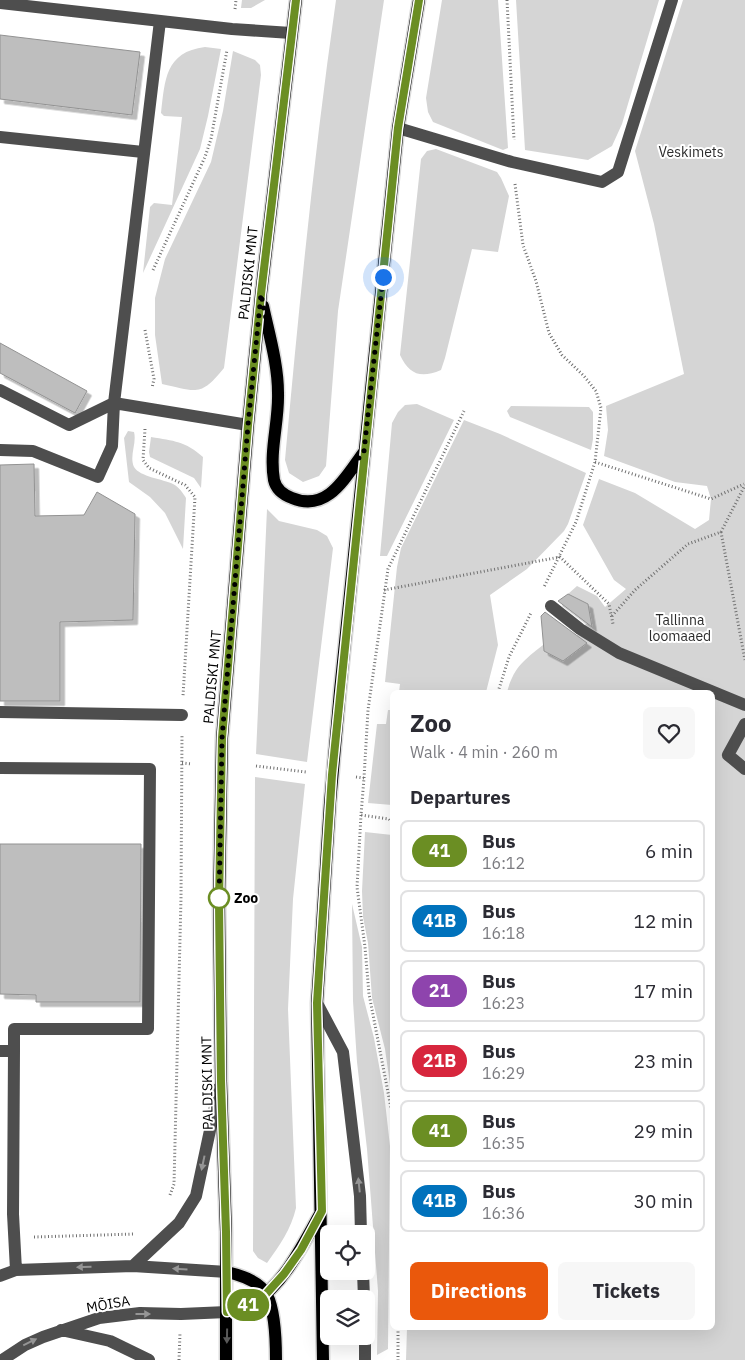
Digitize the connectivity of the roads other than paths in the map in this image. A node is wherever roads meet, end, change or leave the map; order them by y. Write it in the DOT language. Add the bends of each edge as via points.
graph roads {
  1 [pos="296,0"];
  2 [pos="419,0"];
  3 [pos="672,0"];
  4 [pos="0,3"];
  5 [pos="160,21"];
  6 [pos="291,33"];
  7 [pos="398,128"];
  8 [pos="0,137"];
  9 [pos="144,152"];
  10 [pos="261,294"];
  11 [pos="0,390"];
  12 [pos="114,403"];
  13 [pos="248,425"];
  14 [pos="0,450"];
  15 [pos="364,451"];
  16 [pos="551,606"];
  17 [pos="709,690"];
  18 [pos="715,693"];
  19 [pos="745,705"];
  20 [pos="0,712"];
  21 [pos="182,715"];
  22 [pos="745,724"];
  23 [pos="0,768"];
  24 [pos="745,770"];
  25 [pos="317,1003"];
  26 [pos="0,1051"];
  27 [pos="14,1051"];
  28 [pos="221,1081"];
  29 [pos="322,1211"];
  30 [pos="361,1225"];
  31 [pos="133,1266"];
  32 [pos="16,1270"];
  33 [pos="227,1272"];
  34 [pos="0,1276"];
  35 [pos="266,1294"];
  36 [pos="227,1312"];
  37 [pos="61,1330"];
  38 [pos="365,1345"];
  39 [pos="2,1360"];
  40 [pos="149,1360"];
  41 [pos="226,1360"];
  42 [pos="276,1360"];
  43 [pos="323,1360"];
  44 [pos="365,1360"];
  1 -- 6 [label="main road, PALDISKI MNT"];
  2 -- 7 [label="main road"];
  3 -- 7 [label="street" via="618,172 602,182 512,162"];
  4 -- 5 [label="street"];
  5 -- 6 [label="street"];
  5 -- 9 [label="street"];
  6 -- 10 [label="main road, PALDISKI MNT"];
  7 -- 15 [label="main road"];
  8 -- 9 [label="street"];
  9 -- 12 [label="street"];
  10 -- 13 [label="main road, PALDISKI MNT"];
  10 -- 15 [label="main road" via="278,378 274,482 284,495 301,502 318,501 334,492"];
  11 -- 12 [label="street" via="69,424"];
  12 -- 13 [label="street"];
  12 -- 14 [label="street" via="112,446 98,477 33,450"];
  13 -- 28 [label="main road, PALDISKI MNT" via="222,738 219,903"];
  15 -- 25 [label="main road" via="332,775"];
  16 -- 17 [label="street" via="619,653"];
  18 -- 19 [label="street"];
  20 -- 21 [label="street"];
  22 -- 24 [label="street" via="728,755"];
  23 -- 27 [label="street" via="150,769 148,1030 14,1029"];
  25 -- 29 [label="main road"];
  30 -- 25 [label="street, one-way" via="343,1052"];
  26 -- 27 [label="street"];
  27 -- 32 [label="street"];
  28 -- 31 [label="street, one-way" via="196,1196 179,1224"];
  28 -- 33 [label="main road, PALDISKI MNT"];
  29 -- 35 [label="main road" via="301,1250"];
  29 -- 43 [label="main road"];
  31 -- 32 [label="street, one-way"];
  33 -- 31 [label="street, one-way"];
  32 -- 34 [label="street"];
  33 -- 35 [label="main road" via="258,1284"];
  33 -- 36 [label="main road, PALDISKI MNT"];
  35 -- 36 [label="main road" via="252,1304"];
  35 -- 42 [label="main road" via="273,1316"];
  37 -- 36 [label="street, MÕISA, one-way" via="99,1318 140,1313"];
  36 -- 41 [label="main road, PALDISKI MNT, one-way"];
  39 -- 37 [label="street, MÕISA, one-way" via="25,1345"];
  37 -- 40 [label="street" via="110,1341"];
  38 -- 44 [label="street"];
}
